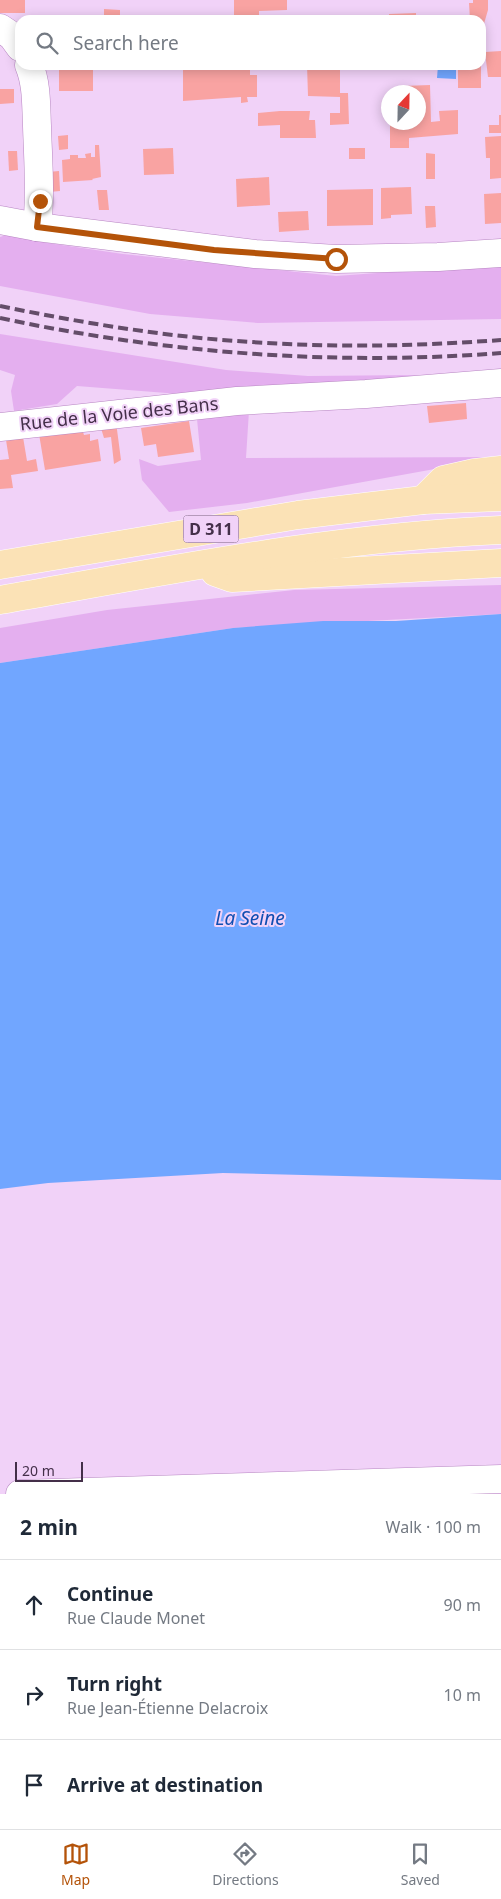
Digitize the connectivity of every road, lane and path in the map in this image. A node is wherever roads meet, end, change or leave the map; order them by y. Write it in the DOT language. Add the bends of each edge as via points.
graph roads {
  1 [pos="0,28"];
  2 [pos="15,40"];
  3 [pos="32,70"];
  4 [pos="0,220"];
  5 [pos="37,227"];
  6 [pos="501,253"];
  7 [pos="501,383"];
  8 [pos="0,427"];
  9 [pos="501,470"];
  10 [pos="501,496"];
  11 [pos="423,500"];
  12 [pos="501,530"];
  13 [pos="501,563"];
  14 [pos="0,565"];
  15 [pos="196,566"];
  16 [pos="0,600"];
  17 [pos="501,1479"];
  18 [pos="267,1490"];
  19 [pos="20,1494"];
  1 -- 2 [label="street"];
  3 -- 5 [label="street" via="40,201"];
  4 -- 5 [label="street"];
  5 -- 6 [label="street" via="231,252 336,259"];
  7 -- 8 [label="street, Rue de la Voie des Bans" via="237,401"];
  9 -- 11 [label="main road" via="443,480"];
  10 -- 11 [label="main road, D 311"];
  11 -- 14 [label="main road, D 311" via="298,515"];
  12 -- 15 [label="main road, D 311" via="389,539"];
  13 -- 15 [label="main road" via="232,578"];
  15 -- 16 [label="main road, D 311"];
  17 -- 18 [label="street"];
  18 -- 19 [label="street"];
}
